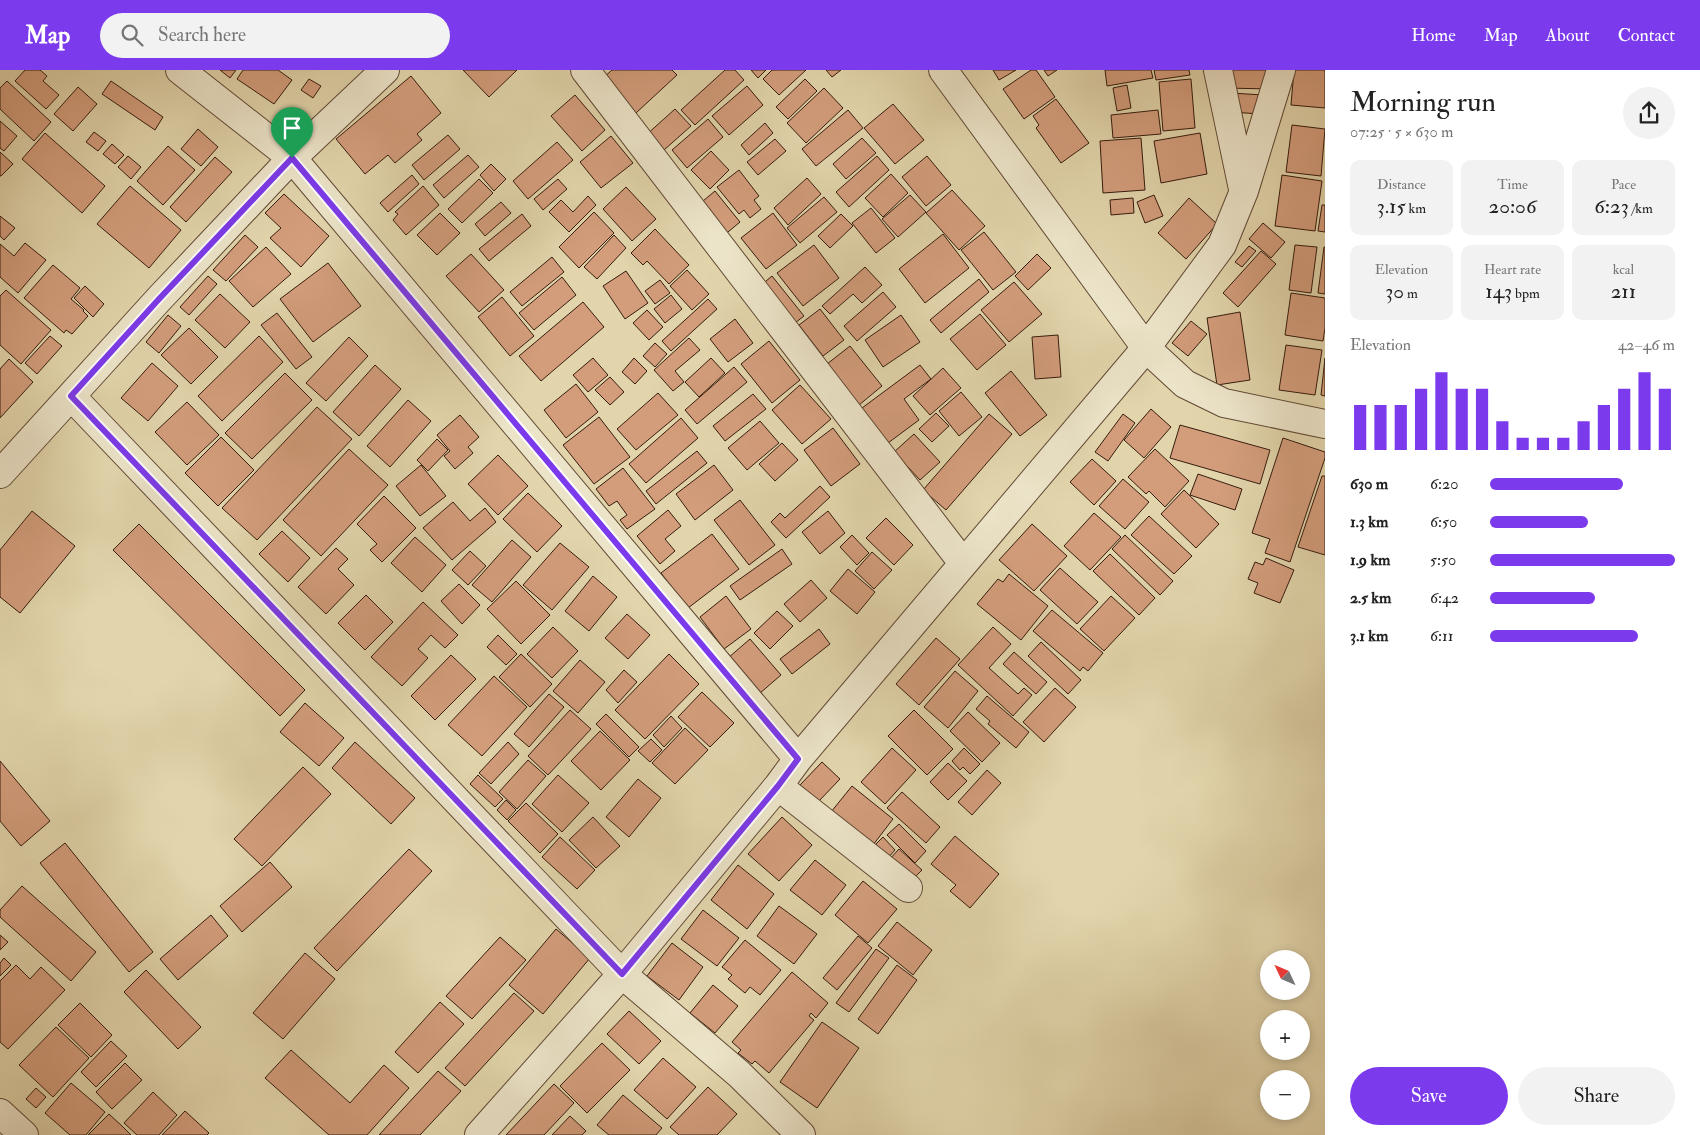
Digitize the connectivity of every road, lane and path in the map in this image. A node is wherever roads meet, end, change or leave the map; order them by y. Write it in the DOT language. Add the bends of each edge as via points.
graph roads {
  1 [pos="180,70"];
  2 [pos="385,70"];
  3 [pos="585,70"];
  4 [pos="943,70"];
  5 [pos="1218,70"];
  6 [pos="1281,70"];
  7 [pos="292,158"];
  8 [pos="1244,191"];
  9 [pos="1146,348"];
  10 [pos="71,396"];
  11 [pos="1325,424"];
  12 [pos="3,466"];
  13 [pos="963,563"];
  14 [pos="798,759"];
  15 [pos="778,786"];
  16 [pos="908,888"];
  17 [pos="622,974"];
  18 [pos="0,1113"];
  19 [pos="24,1135"];
  20 [pos="479,1135"];
  21 [pos="801,1135"];
  1 -- 7 [label="street"];
  2 -- 7 [label="street"];
  3 -- 13 [label="street"];
  4 -- 9 [label="street"];
  5 -- 8 [label="street"];
  6 -- 8 [label="street"];
  7 -- 10 [label="street"];
  7 -- 14 [label="street"];
  8 -- 9 [label="street" via="1222,245"];
  9 -- 11 [label="street" via="1186,384 1224,403"];
  9 -- 13 [label="street"];
  10 -- 12 [label="street"];
  10 -- 17 [label="street"];
  13 -- 14 [label="street"];
  14 -- 15 [label="street"];
  15 -- 16 [label="street"];
  15 -- 17 [label="street"];
  17 -- 20 [label="street"];
  17 -- 21 [label="street" via="739,1074"];
  18 -- 19 [label="street"];
}
